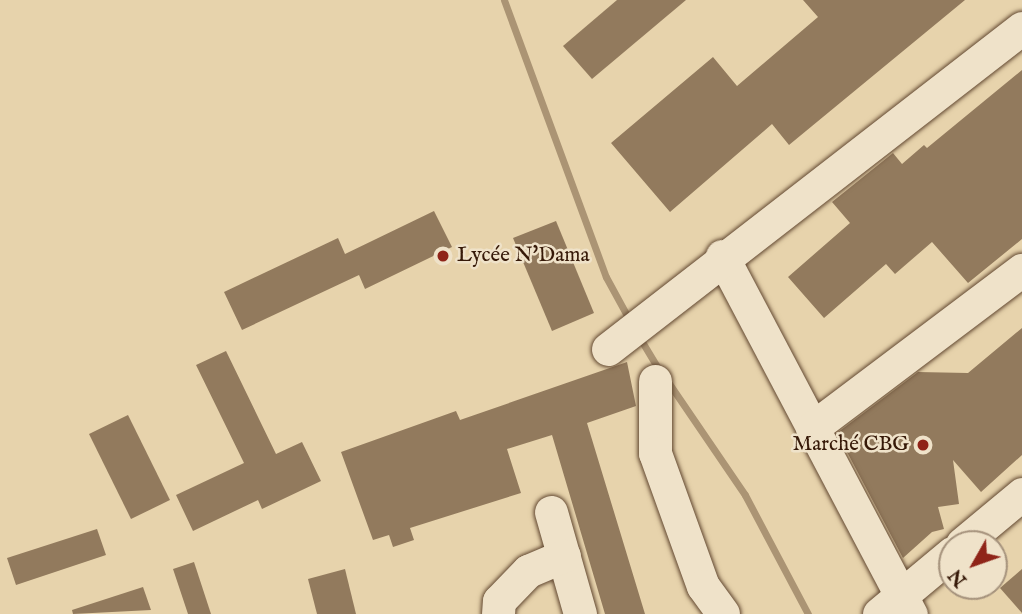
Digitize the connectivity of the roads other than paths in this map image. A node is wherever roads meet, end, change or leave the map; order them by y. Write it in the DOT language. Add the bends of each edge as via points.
graph roads {
  1 [pos="1022,28"];
  2 [pos="714,262"];
  3 [pos="1022,270"];
  4 [pos="619,340"];
  5 [pos="655,381"];
  6 [pos="812,428"];
  7 [pos="1022,494"];
  8 [pos="551,512"];
  9 [pos="979,530"];
  10 [pos="564,556"];
  11 [pos="938,566"];
  12 [pos="894,608"];
  13 [pos="498,614"];
  14 [pos="580,614"];
  15 [pos="723,614"];
  1 -- 2 [label="street"];
  2 -- 4 [label="street"];
  2 -- 6 [label="street"];
  3 -- 6 [label="street"];
  5 -- 15 [label="street" via="655,453 703,586"];
  6 -- 12 [label="street"];
  7 -- 9 [label="street"];
  8 -- 10 [label="street"];
  10 -- 13 [label="street" via="528,572 499,601"];
  10 -- 14 [label="street"];
  11 -- 12 [label="street"];
}
